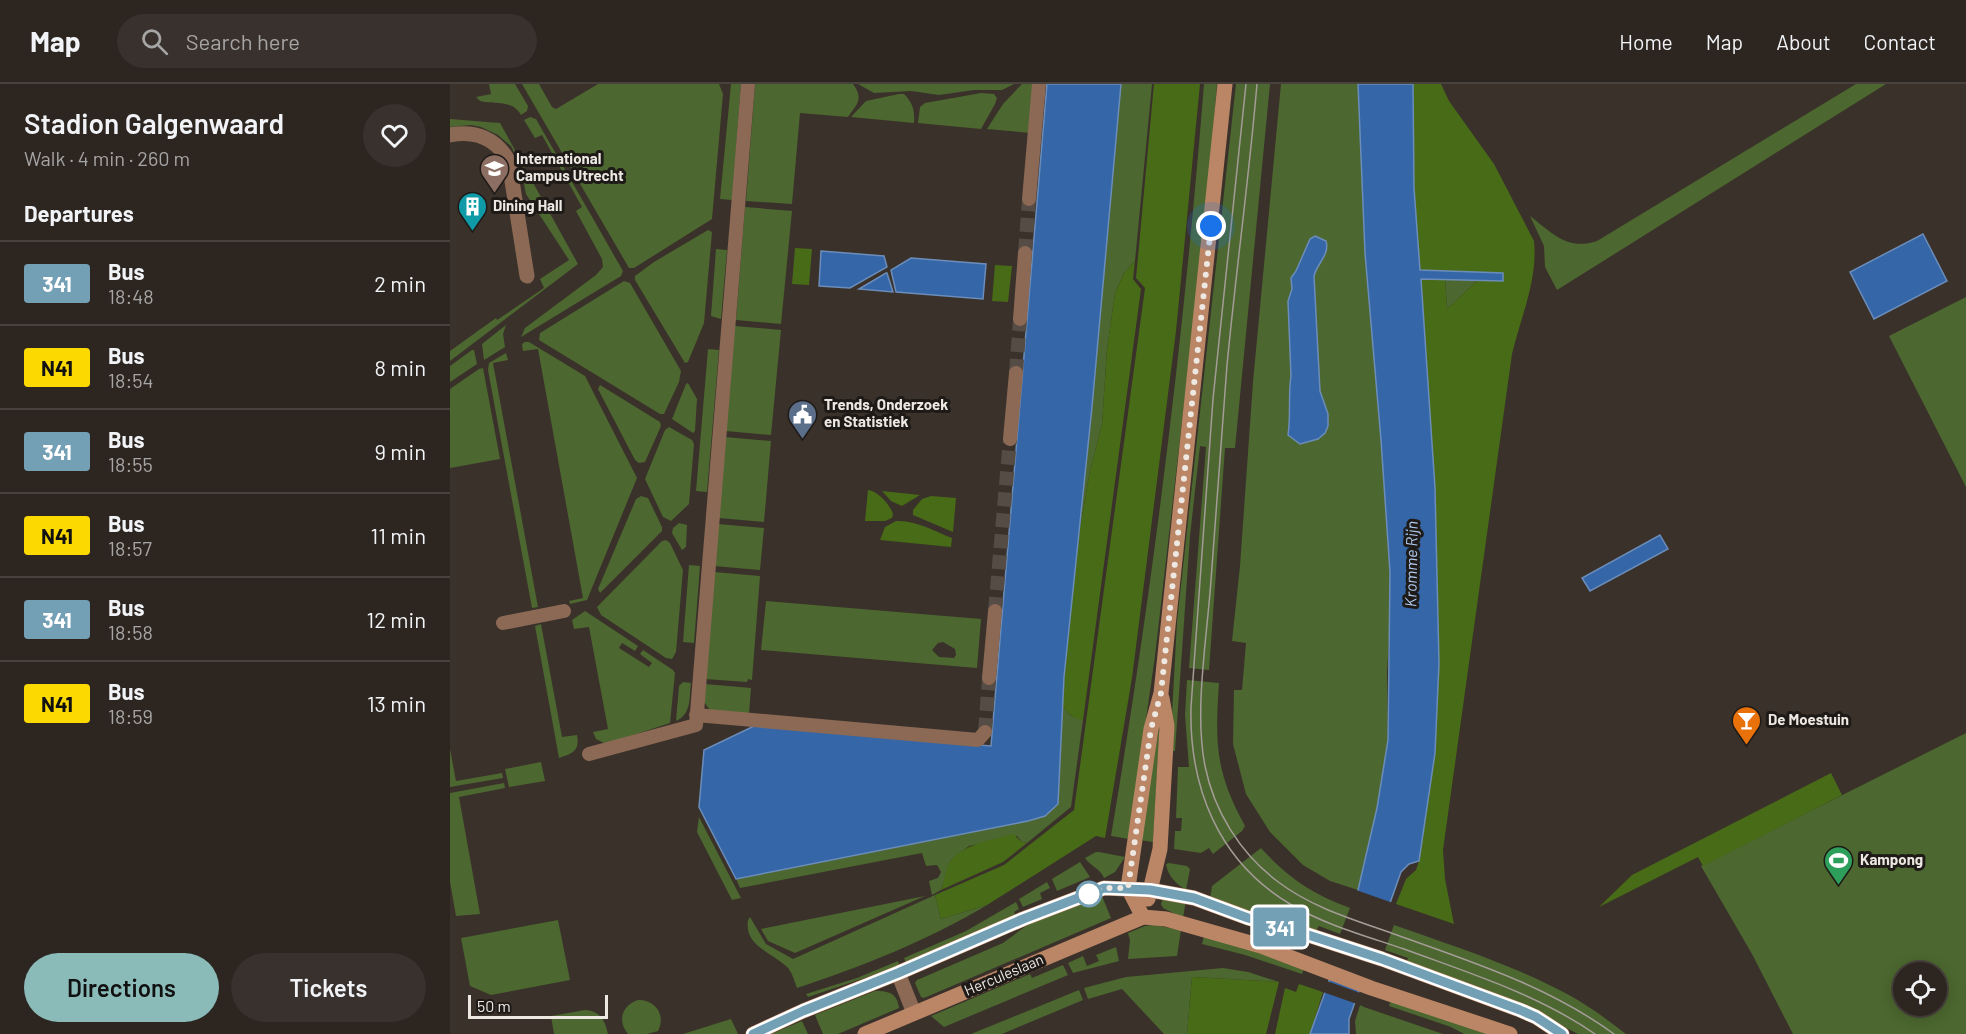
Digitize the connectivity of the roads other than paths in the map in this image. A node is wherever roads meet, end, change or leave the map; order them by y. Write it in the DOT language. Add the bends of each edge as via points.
graph roads {
  1 [pos="748,84"];
  2 [pos="1039,84"];
  3 [pos="1225,84"];
  4 [pos="450,135"];
  5 [pos="1029,200"];
  6 [pos="1025,253"];
  7 [pos="527,276"];
  8 [pos="1020,319"];
  9 [pos="1016,373"];
  10 [pos="1010,439"];
  11 [pos="564,611"];
  12 [pos="995,611"];
  13 [pos="503,623"];
  14 [pos="989,678"];
  15 [pos="1161,693"];
  16 [pos="696,716"];
  17 [pos="985,732"];
  18 [pos="589,754"];
  19 [pos="1128,888"];
  20 [pos="1150,890"];
  21 [pos="1143,917"];
  22 [pos="898,973"];
  23 [pos="914,1013"];
  24 [pos="753,1034"];
  25 [pos="865,1034"];
  26 [pos="1510,1034"];
  27 [pos="1562,1034"];
  1 -- 16 [label="street"];
  2 -- 5 [label="street"];
  3 -- 15 [label="main road"];
  4 -- 7 [label="street" via="485,137 496,144 509,162"];
  6 -- 8 [label="street"];
  9 -- 10 [label="street"];
  11 -- 13 [label="street"];
  12 -- 14 [label="street"];
  15 -- 19 [label="main road" via="1151,729"];
  15 -- 20 [label="main road" via="1167,738 1159,858"];
  16 -- 17 [label="street" via="978,740"];
  16 -- 18 [label="street" via="696,725"];
  19 -- 20 [label="main road"];
  19 -- 21 [label="main road"];
  19 -- 22 [label="main road" via="1104,888"];
  20 -- 21 [label="main road"];
  20 -- 27 [label="main road" via="1194,898 1382,959 1520,1010"];
  21 -- 23 [label="main road, Herculeslaan"];
  21 -- 26 [label="main road" via="1166,919 1260,946"];
  22 -- 23 [label="street"];
  22 -- 24 [label="main road"];
  23 -- 25 [label="main road, Herculeslaan"];
}
